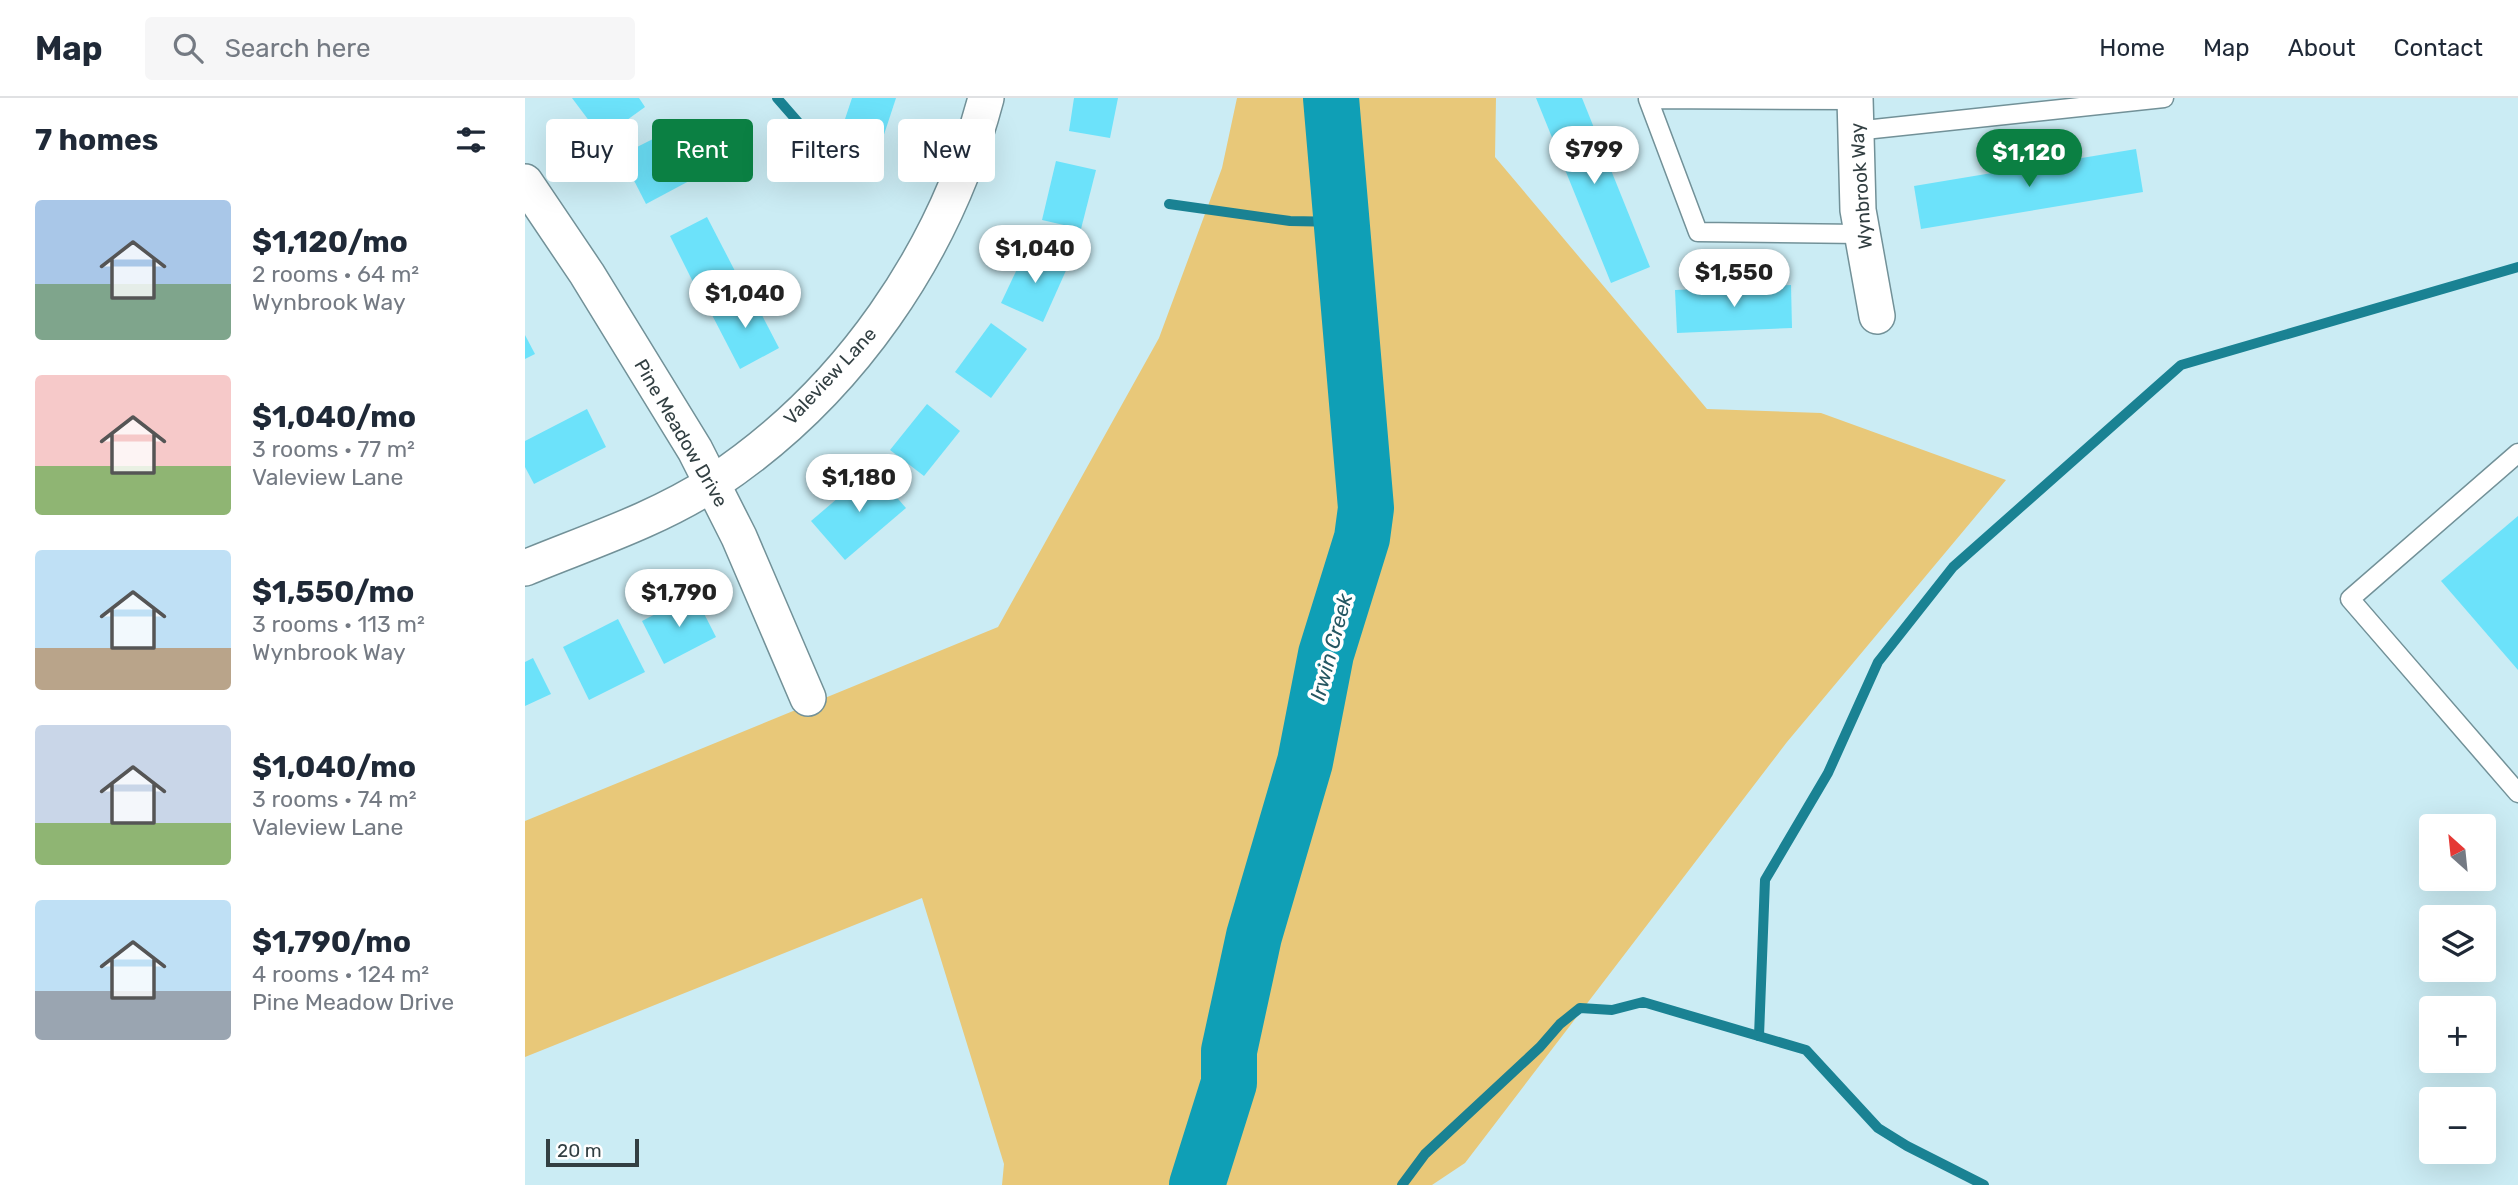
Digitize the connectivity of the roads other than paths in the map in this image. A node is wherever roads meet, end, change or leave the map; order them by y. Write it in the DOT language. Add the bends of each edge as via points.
graph roads {
  1 [pos="986,98"];
  2 [pos="2164,98"];
  3 [pos="1855,109"];
  4 [pos="525,182"];
  5 [pos="1861,233"];
  6 [pos="1877,316"];
  7 [pos="2518,453"];
  8 [pos="712,483"];
  9 [pos="525,568"];
  10 [pos="808,698"];
  11 [pos="2518,793"];
  1 -- 8 [label="street, Valeview Lane" via="967,162 943,218 908,284 882,321 797,415"];
  2 -- 3 [label="lane"];
  3 -- 5 [label="street, Wynbrook Way"];
  3 -- 5 [label="lane" via="1648,99 1698,232"];
  4 -- 8 [label="street, Pine Meadow Drive" via="587,274"];
  5 -- 6 [label="street, Wynbrook Way"];
  7 -- 11 [label="lane" via="2350,599"];
  8 -- 9 [label="street, Valeview Lane" via="631,525"];
  8 -- 10 [label="street, Pine Meadow Drive"];
}
